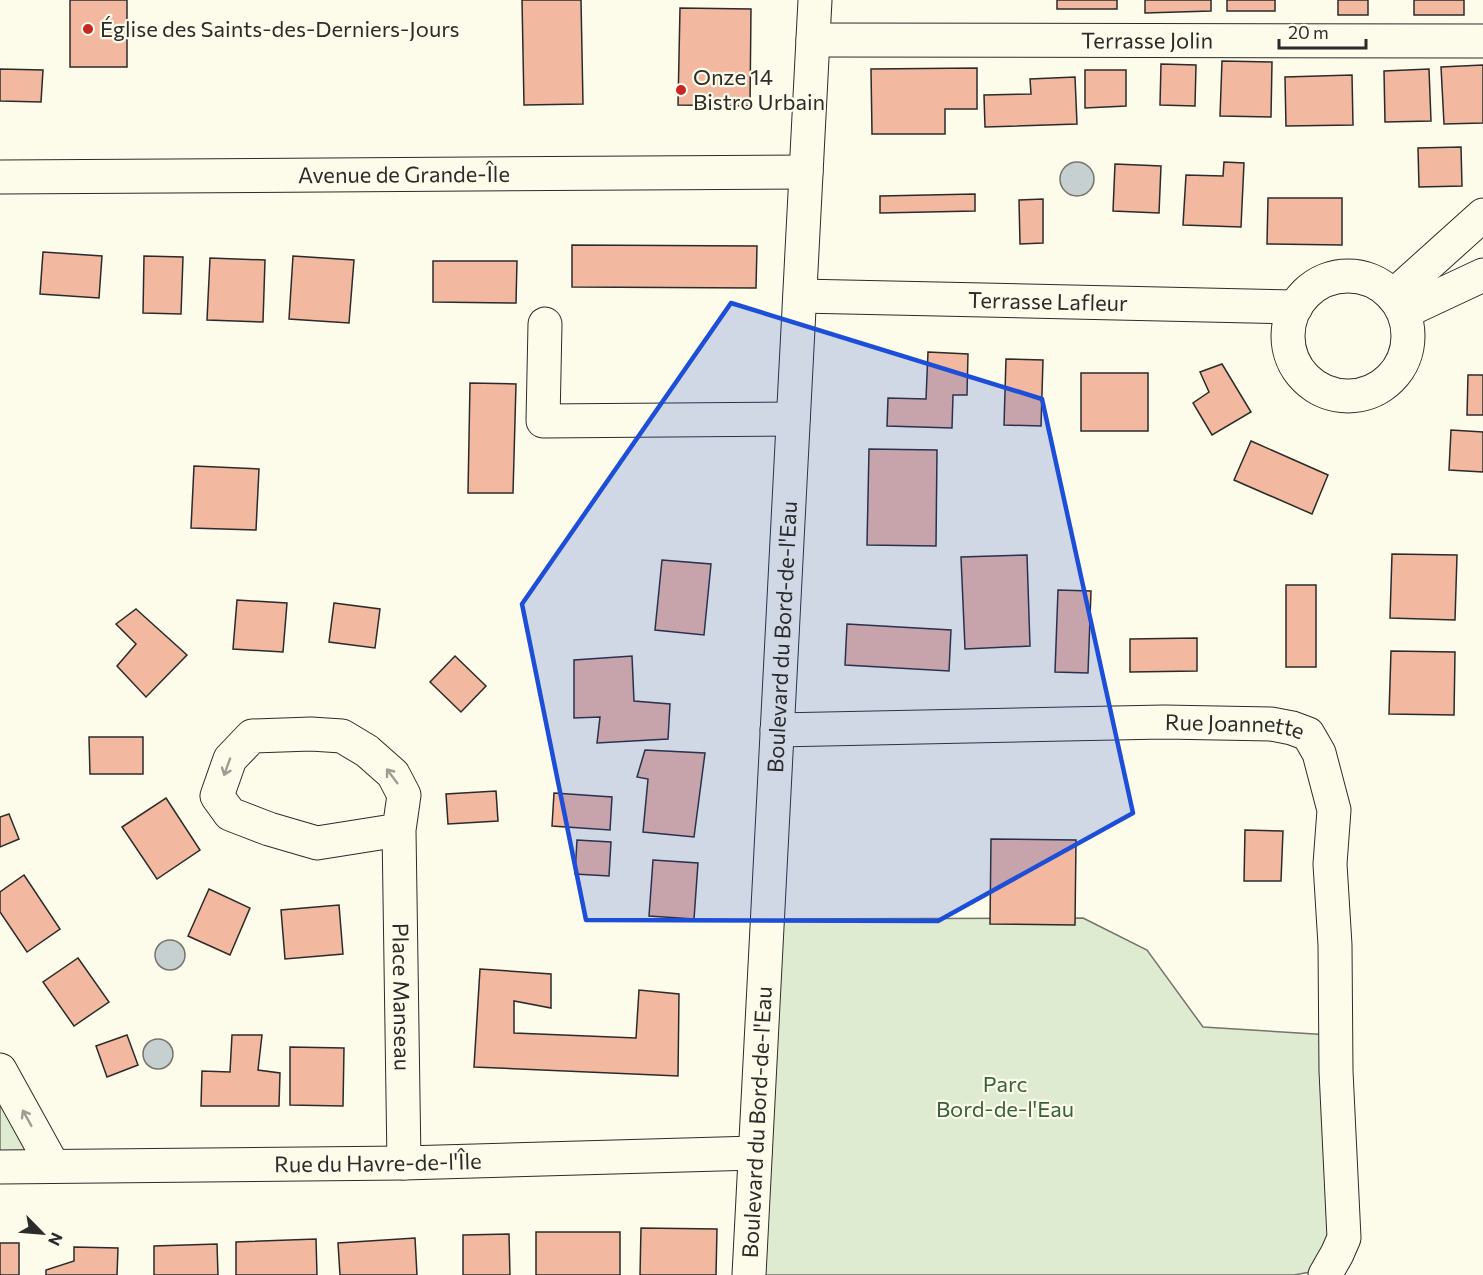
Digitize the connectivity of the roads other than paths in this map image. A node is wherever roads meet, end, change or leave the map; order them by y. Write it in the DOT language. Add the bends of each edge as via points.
graph roads {
  1 [pos="815,0"];
  2 [pos="813,40"];
  3 [pos="1483,41"];
  4 [pos="806,172"];
  5 [pos="0,177"];
  6 [pos="1483,215"];
  7 [pos="1483,275"];
  8 [pos="800,296"];
  9 [pos="1399,304"];
  10 [pos="1296,308"];
  11 [pos="545,324"];
  12 [pos="793,418"];
  13 [pos="777,730"];
  14 [pos="399,830"];
  15 [pos="0,1070"];
  16 [pos="755,1153"];
  17 [pos="404,1162"];
  18 [pos="53,1166"];
  19 [pos="0,1167"];
  20 [pos="1331,1264"];
  21 [pos="749,1275"];
  1 -- 2 [label="street, Boulevard du Bord-de-l'Eau"];
  2 -- 3 [label="street, Terrasse Jolin"];
  2 -- 4 [label="street, Boulevard du Bord-de-l'Eau"];
  4 -- 5 [label="street, Avenue de Grande-Île"];
  4 -- 8 [label="street, Boulevard du Bord-de-l'Eau"];
  6 -- 9 [label="street"];
  7 -- 9 [label="street"];
  8 -- 10 [label="street, Terrasse Lafleur"];
  8 -- 12 [label="street, Boulevard du Bord-de-l'Eau"];
  9 -- 10 [label="street" via="1379,284 1361,277 1341,276 1323,281 1307,292"];
  9 -- 10 [label="street" via="1408,331 1407,350 1400,368 1387,382 1369,392 1349,396 1319,388 1297,367 1290,348 1289,327"];
  11 -- 12 [label="street" via="543,421"];
  12 -- 13 [label="street, Boulevard du Bord-de-l'Eau"];
  13 -- 16 [label="street, Boulevard du Bord-de-l'Eau"];
  13 -- 20 [label="street, Rue Joannette" via="1164,722 1271,724 1308,734 1319,753 1334,810 1330,864 1344,1238"];
  14 -- 14 [label="street, Place Manseau, one-way" via="404,795 393,774 342,736 252,736 230,759 217,796 230,814 317,843"];
  14 -- 17 [label="street, Place Manseau"];
  18 -- 15 [label="street, one-way"];
  16 -- 17 [label="street, Rue du Havre-de-l'Île"];
  16 -- 21 [label="street, Boulevard du Bord-de-l'Eau"];
  17 -- 18 [label="street, Rue du Havre-de-l'Île"];
  18 -- 19 [label="street, Rue du Havre-de-l'Île"];
}
